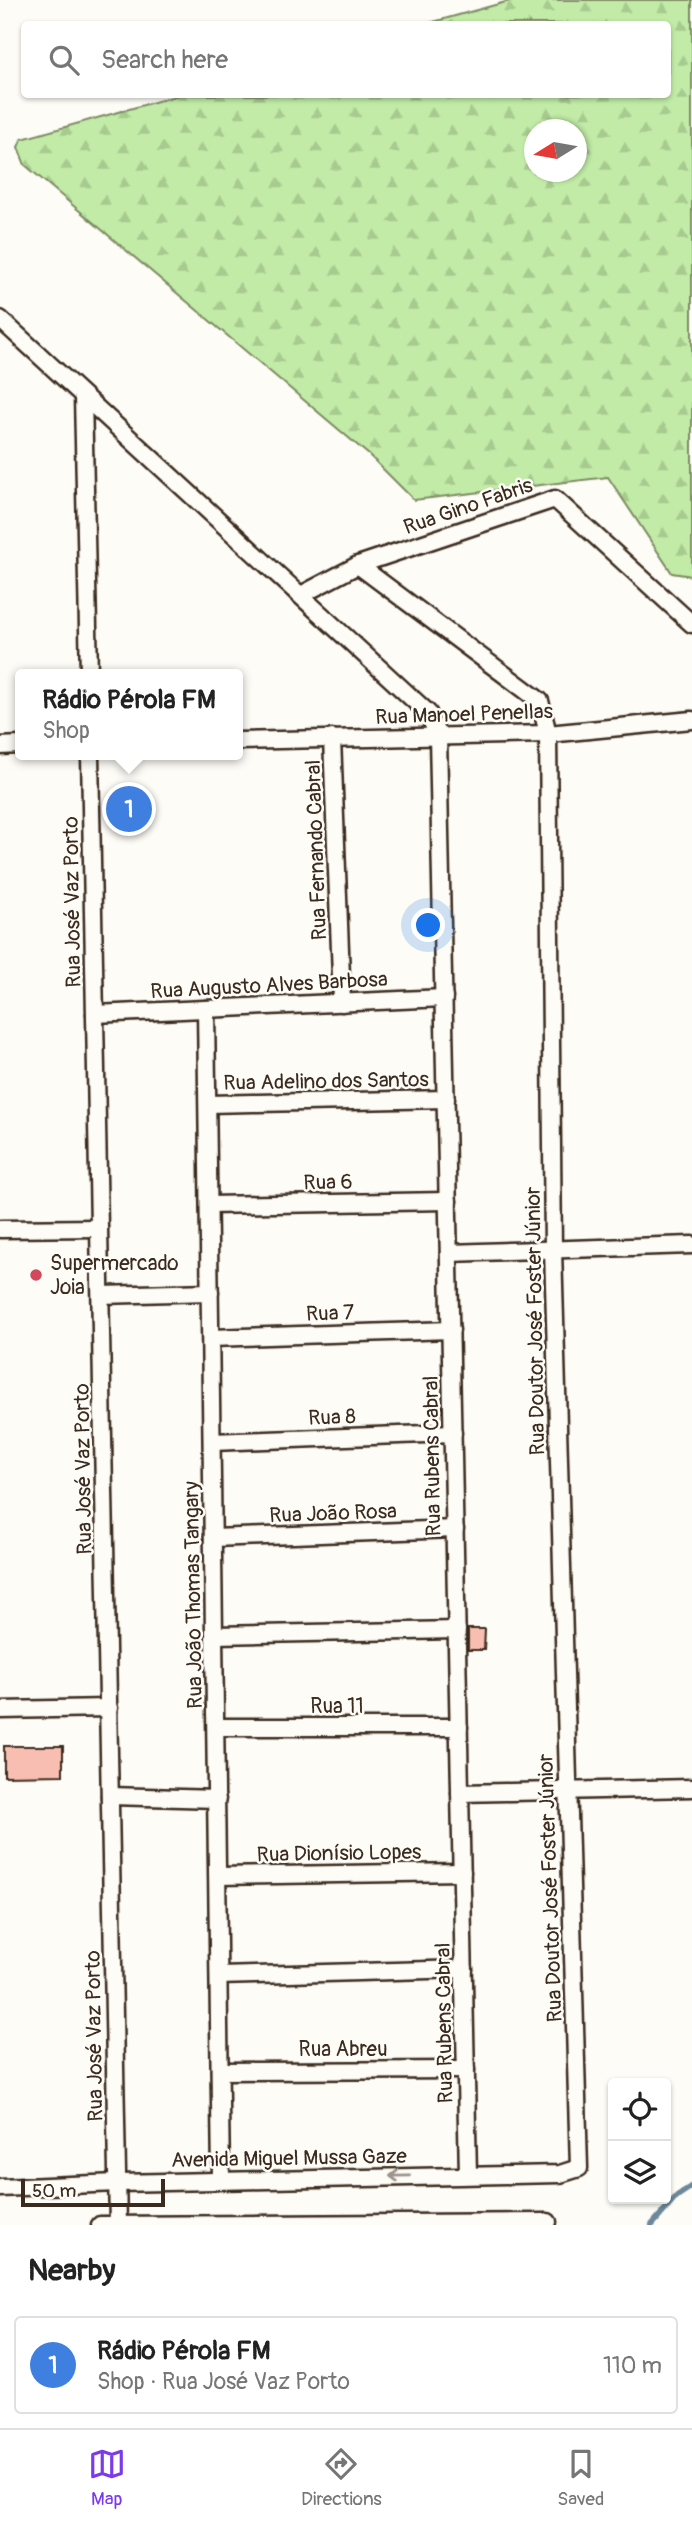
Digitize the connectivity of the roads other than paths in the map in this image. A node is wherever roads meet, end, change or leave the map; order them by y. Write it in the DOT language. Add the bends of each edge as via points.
graph roads {
  1 [pos="0,319"];
  2 [pos="83,396"];
  3 [pos="358,565"];
  4 [pos="302,595"];
  5 [pos="692,624"];
  6 [pos="89,669"];
  7 [pos="692,720"];
  8 [pos="548,734"];
  9 [pos="439,736"];
  10 [pos="332,738"];
  11 [pos="243,741"];
  12 [pos="90,760"];
  13 [pos="444,998"];
  14 [pos="342,1003"];
  15 [pos="206,1009"];
  16 [pos="95,1014"];
  17 [pos="446,1099"];
  18 [pos="208,1104"];
  19 [pos="448,1201"];
  20 [pos="209,1205"];
  21 [pos="99,1228"];
  22 [pos="0,1229"];
  23 [pos="692,1245"];
  24 [pos="553,1250"];
  25 [pos="449,1253"];
  26 [pos="210,1292"];
  27 [pos="101,1295"];
  28 [pos="451,1330"];
  29 [pos="211,1338"];
  30 [pos="453,1433"];
  31 [pos="212,1442"];
  32 [pos="455,1529"];
  33 [pos="213,1538"];
  34 [pos="457,1630"];
  35 [pos="215,1635"];
  36 [pos="108,1708"];
  37 [pos="0,1710"];
  38 [pos="216,1727"];
  39 [pos="459,1727"];
  40 [pos="692,1788"];
  41 [pos="568,1792"];
  42 [pos="460,1793"];
  43 [pos="110,1797"];
  44 [pos="217,1799"];
  45 [pos="462,1872"];
  46 [pos="218,1876"];
  47 [pos="464,1969"];
  48 [pos="219,1976"];
  49 [pos="466,2070"];
  50 [pos="220,2071"];
  51 [pos="579,2168"];
  52 [pos="468,2175"];
  53 [pos="221,2180"];
  54 [pos="117,2183"];
  55 [pos="0,2188"];
  56 [pos="548,2222"];
  57 [pos="100,2225"];
  58 [pos="118,2225"];
  59 [pos="390,2225"];
  1 -- 2 [label="street"];
  2 -- 4 [label="street"];
  2 -- 6 [label="street"];
  3 -- 4 [label="street, Rua Gino Fabris"];
  3 -- 5 [label="street, Rua Gino Fabris" via="555,499"];
  3 -- 8 [label="street, Rua Doutor José Foster Júnior" via="540,701"];
  4 -- 9 [label="street" via="428,713"];
  7 -- 8 [label="street, Rua Manoel Penellas"];
  8 -- 9 [label="street, Rua Manoel Penellas"];
  8 -- 24 [label="street, Rua Doutor José Foster Júnior"];
  9 -- 10 [label="street, Rua Manoel Penellas"];
  9 -- 13 [label="street, Rua Rubens Cabral"];
  10 -- 11 [label="street, Rua Manoel Penellas"];
  10 -- 14 [label="street, Rua Fernando Cabral"];
  12 -- 16 [label="street, Rua José Vaz Porto"];
  13 -- 14 [label="street, Rua Augusto Alves Barbosa"];
  13 -- 17 [label="street, Rua Rubens Cabral"];
  14 -- 15 [label="street, Rua Augusto Alves Barbosa"];
  15 -- 16 [label="street, Rua Augusto Alves Barbosa"];
  15 -- 18 [label="street, Rua João Thomas Tangary"];
  16 -- 21 [label="street, Rua José Vaz Porto"];
  17 -- 18 [label="street, Rua Adelino dos Santos"];
  17 -- 19 [label="street, Rua Rubens Cabral"];
  18 -- 20 [label="street, Rua João Thomas Tangary"];
  19 -- 20 [label="street, Rua 6"];
  19 -- 25 [label="street, Rua Rubens Cabral"];
  20 -- 26 [label="street, Rua João Thomas Tangary"];
  21 -- 22 [label="street"];
  21 -- 27 [label="street, Rua José Vaz Porto"];
  23 -- 24 [label="street"];
  24 -- 25 [label="street"];
  24 -- 41 [label="street, Rua Doutor José Foster Júnior"];
  25 -- 28 [label="street, Rua Rubens Cabral"];
  26 -- 27 [label="street"];
  26 -- 29 [label="street, Rua João Thomas Tangary"];
  27 -- 36 [label="street, Rua José Vaz Porto"];
  28 -- 29 [label="street, Rua 7"];
  28 -- 30 [label="street, Rua Rubens Cabral"];
  29 -- 31 [label="street, Rua João Thomas Tangary"];
  30 -- 31 [label="street, Rua 8"];
  30 -- 32 [label="street, Rua Rubens Cabral"];
  31 -- 33 [label="street, Rua João Thomas Tangary"];
  32 -- 33 [label="street, Rua João Rosa"];
  32 -- 34 [label="street, Rua Rubens Cabral"];
  33 -- 35 [label="street, Rua João Thomas Tangary"];
  34 -- 35 [label="street"];
  34 -- 39 [label="street, Rua Rubens Cabral"];
  35 -- 38 [label="street, Rua João Thomas Tangary"];
  36 -- 37 [label="street"];
  36 -- 43 [label="street, Rua José Vaz Porto"];
  38 -- 39 [label="street, Rua 11"];
  38 -- 44 [label="street, Rua João Thomas Tangary"];
  39 -- 42 [label="street, Rua Rubens Cabral"];
  40 -- 41 [label="street"];
  41 -- 42 [label="street"];
  41 -- 51 [label="street, Rua Doutor José Foster Júnior"];
  42 -- 45 [label="street, Rua Rubens Cabral"];
  43 -- 44 [label="street"];
  43 -- 54 [label="street, Rua José Vaz Porto"];
  44 -- 46 [label="street, Rua João Thomas Tangary"];
  45 -- 46 [label="street, Rua Dionísio Lopes"];
  45 -- 47 [label="street, Rua Rubens Cabral"];
  46 -- 48 [label="street, Rua João Thomas Tangary"];
  47 -- 48 [label="street"];
  47 -- 49 [label="street, Rua Rubens Cabral"];
  48 -- 50 [label="street, Rua João Thomas Tangary"];
  49 -- 50 [label="street, Rua Abreu"];
  49 -- 52 [label="street, Rua Rubens Cabral"];
  50 -- 53 [label="street, Rua João Thomas Tangary"];
  51 -- 52 [label="street, Avenida Miguel Mussa Gaze" via="560,2174"];
  52 -- 53 [label="street, Avenida Miguel Mussa Gaze, one-way"];
  53 -- 54 [label="street, Avenida Miguel Mussa Gaze"];
  54 -- 55 [label="street, Avenida Miguel Mussa Gaze"];
  54 -- 58 [label="street, Rua José Vaz Porto"];
  56 -- 59 [label="street"];
  57 -- 58 [label="street"];
  58 -- 59 [label="street"];
}
